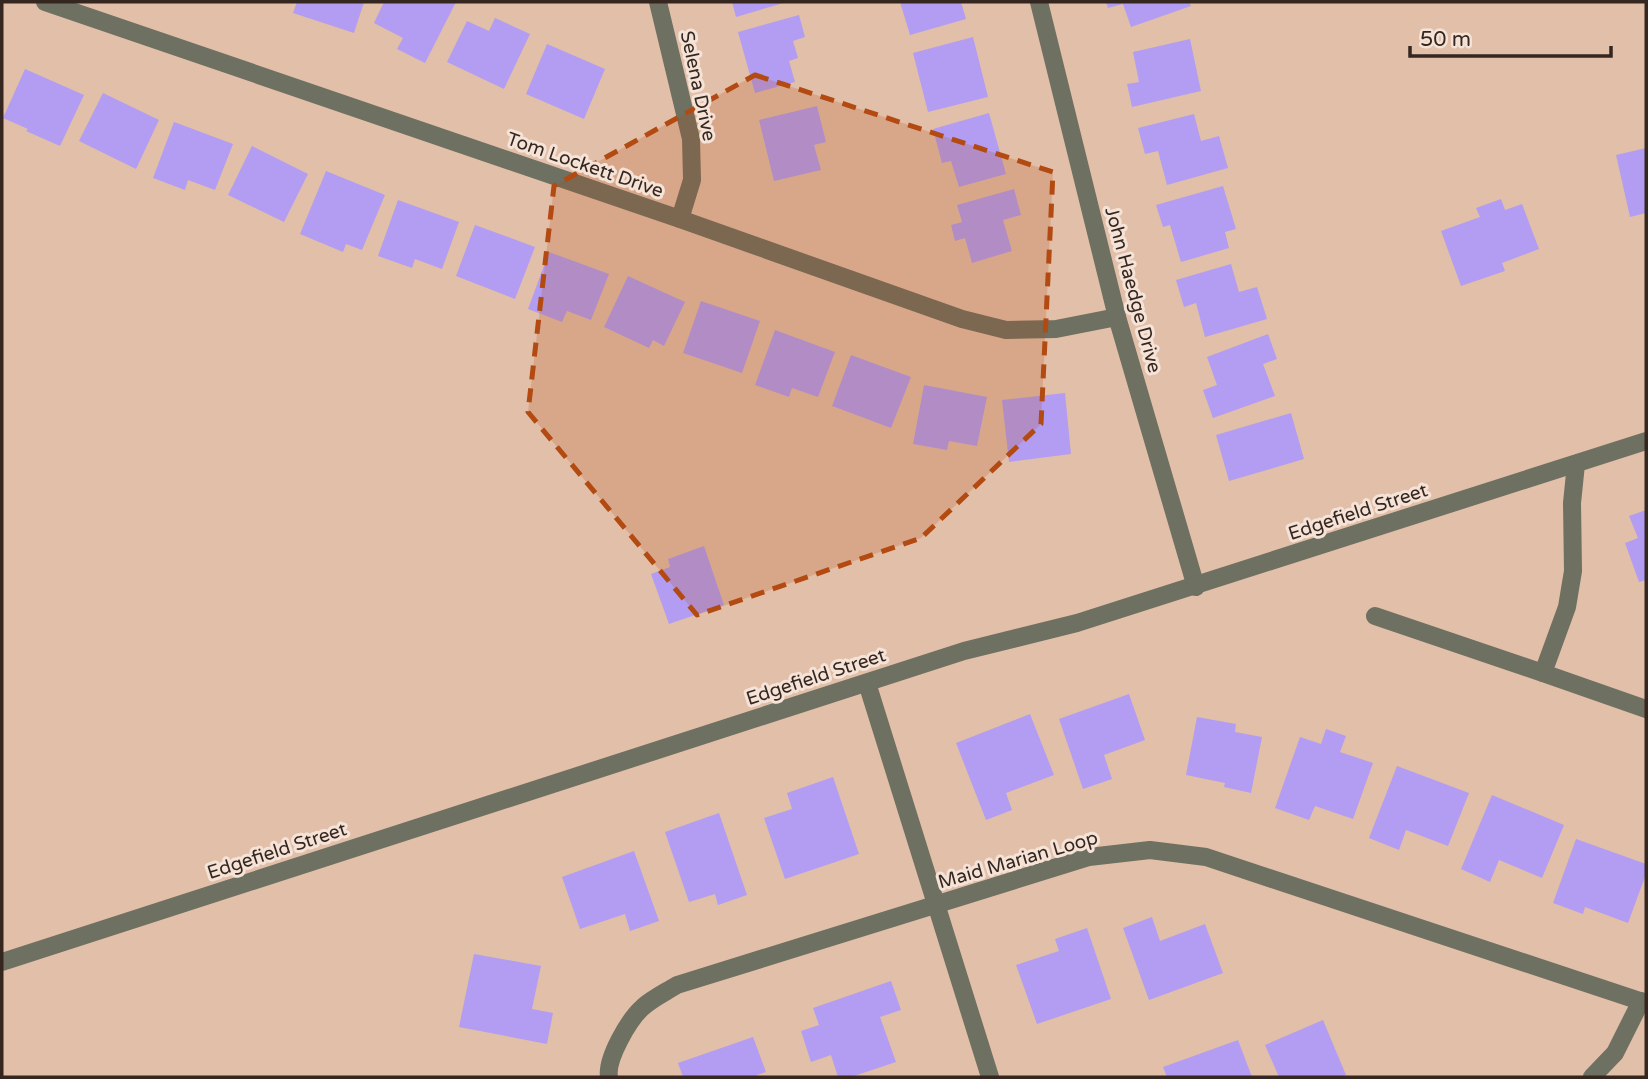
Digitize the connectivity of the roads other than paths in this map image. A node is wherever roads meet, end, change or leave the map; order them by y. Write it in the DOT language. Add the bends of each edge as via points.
graph roads {
  1 [pos="45,2"];
  2 [pos="658,2"];
  3 [pos="1040,2"];
  4 [pos="680,219"];
  5 [pos="1117,317"];
  6 [pos="1646,441"];
  7 [pos="1576,464"];
  8 [pos="1196,587"];
  9 [pos="1375,616"];
  10 [pos="1543,673"];
  11 [pos="867,683"];
  12 [pos="1646,709"];
  13 [pos="937,905"];
  14 [pos="2,962"];
  15 [pos="1644,1002"];
  16 [pos="609,1077"];
  17 [pos="990,1077"];
  18 [pos="1592,1077"];
  1 -- 4 [label="street, Tom Lockett Drive"];
  2 -- 4 [label="street, Selena Drive" via="691,139 692,180"];
  3 -- 5 [label="street, John Haedge Drive"];
  4 -- 5 [label="street, Tom Lockett Drive" via="962,319 1006,330 1056,329"];
  5 -- 8 [label="street, John Haedge Drive"];
  6 -- 7 [label="street, Edgefield Street"];
  7 -- 8 [label="street, Edgefield Street"];
  7 -- 10 [label="street" via="1573,571 1567,607"];
  8 -- 11 [label="street, Edgefield Street" via="964,651"];
  9 -- 10 [label="street"];
  10 -- 12 [label="street"];
  11 -- 13 [label="street"];
  11 -- 14 [label="street, Edgefield Street"];
  13 -- 15 [label="street, Maid Marian Loop" via="1089,858 1150,850 1206,857"];
  13 -- 16 [label="street, Maid Marian Loop" via="677,985 642,1008 620,1039"];
  13 -- 17 [label="street"];
  15 -- 18 [label="street" via="1615,1053"];
}
